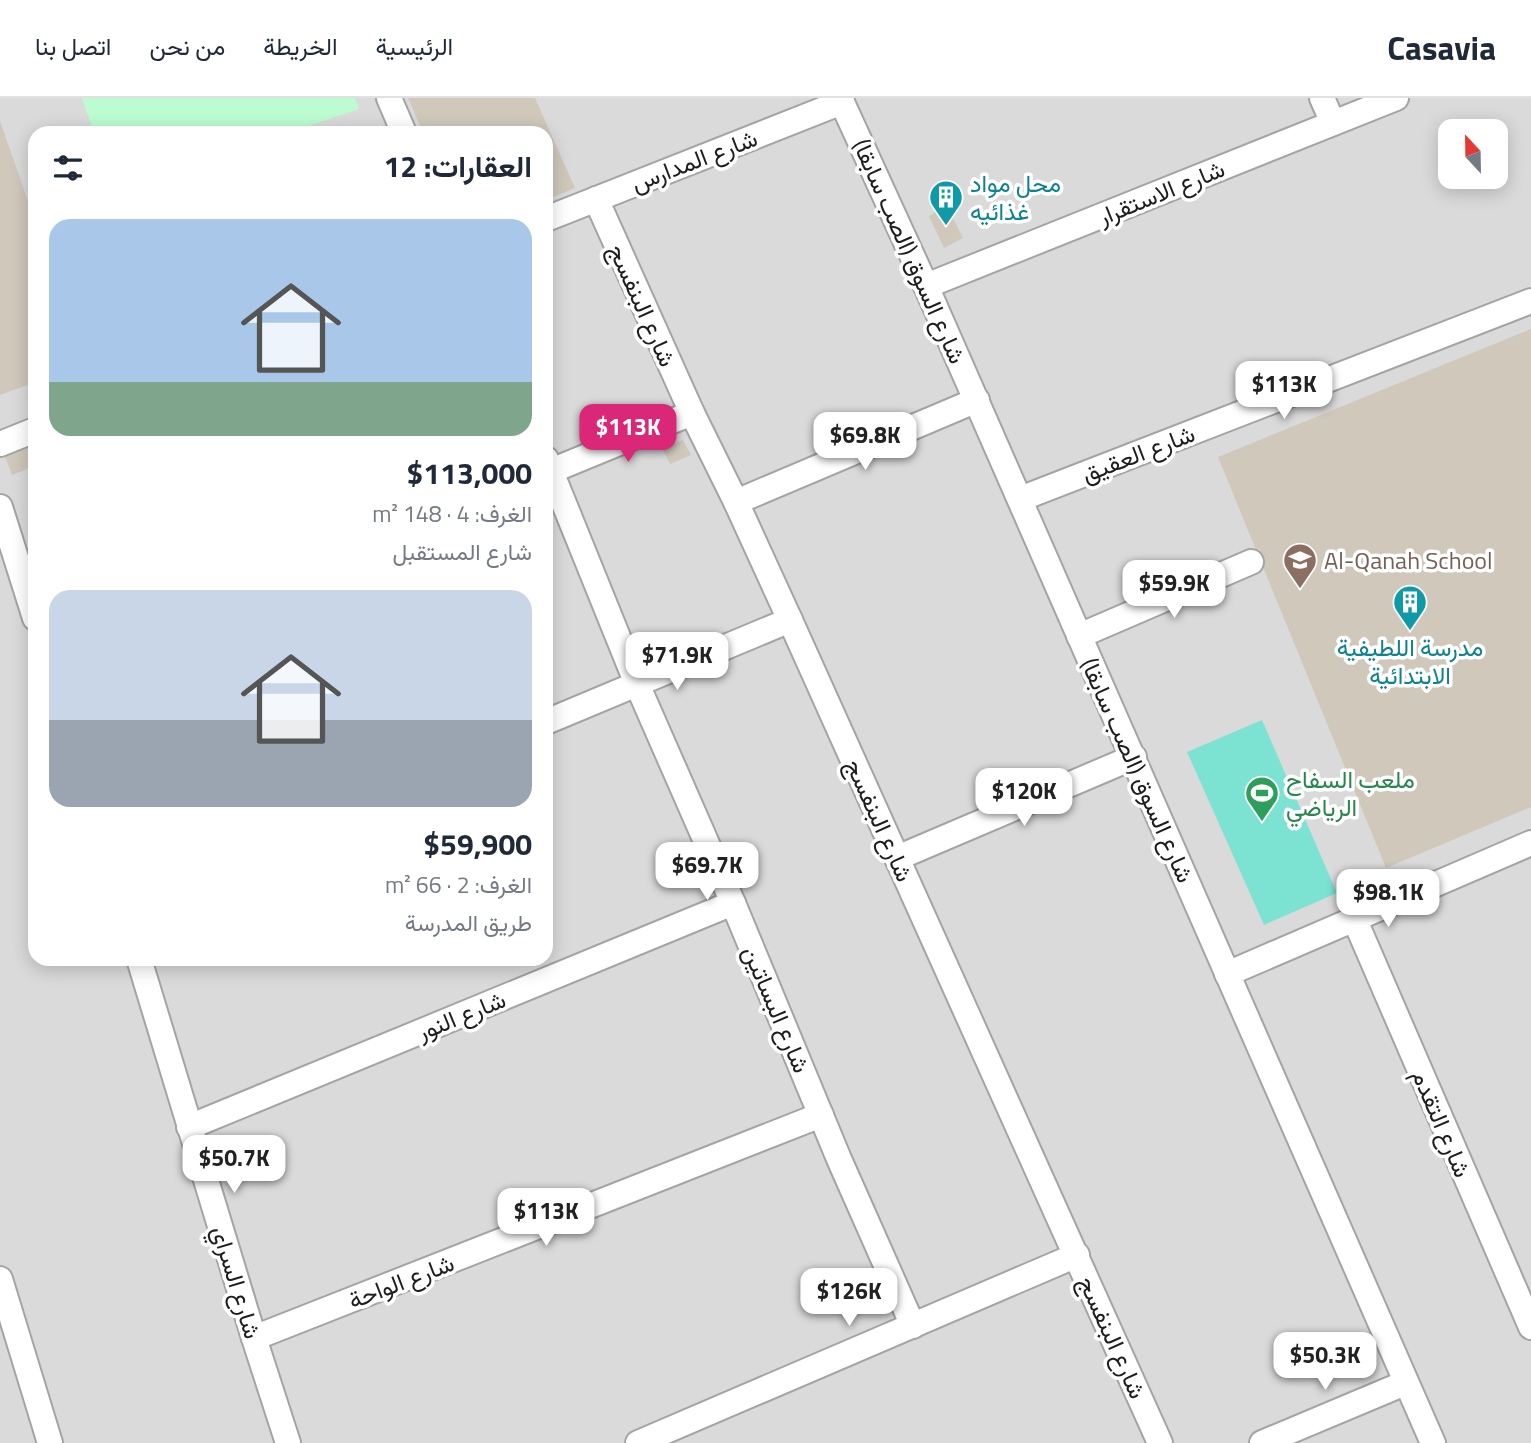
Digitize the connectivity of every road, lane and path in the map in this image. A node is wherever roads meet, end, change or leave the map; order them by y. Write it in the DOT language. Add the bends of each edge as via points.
graph roads {
  1 [pos="389,98"];
  2 [pos="1322,98"];
  3 [pos="1395,98"];
  4 [pos="841,100"];
  5 [pos="1333,123"];
  6 [pos="401,126"];
  7 [pos="596,199"];
  8 [pos="553,216"];
  9 [pos="926,286"];
  10 [pos="1531,301"];
  11 [pos="977,400"];
  12 [pos="692,412"];
  13 [pos="28,433"];
  14 [pos="0,444"];
  15 [pos="553,465"];
  16 [pos="553,479"];
  17 [pos="1020,499"];
  18 [pos="736,502"];
  19 [pos="0,507"];
  20 [pos="1251,562"];
  21 [pos="28,596"];
  22 [pos="789,620"];
  23 [pos="1079,636"];
  24 [pos="637,684"];
  25 [pos="553,719"];
  26 [pos="1134,757"];
  27 [pos="1531,842"];
  28 [pos="897,858"];
  29 [pos="733,903"];
  30 [pos="1354,918"];
  31 [pos="141,966"];
  32 [pos="1227,974"];
  33 [pos="821,1115"];
  34 [pos="189,1127"];
  35 [pos="1077,1255"];
  36 [pos="0,1279"];
  37 [pos="913,1326"];
  38 [pos="1531,1327"];
  39 [pos="254,1338"];
  40 [pos="1405,1383"];
  41 [pos="50,1443"];
  42 [pos="288,1443"];
  43 [pos="638,1443"];
  44 [pos="1160,1443"];
  45 [pos="1262,1443"];
  46 [pos="1433,1443"];
  1 -- 6 [label="street"];
  2 -- 5 [label="street"];
  3 -- 5 [label="street, شارع الاستقرار"];
  4 -- 7 [label="street, شارع المدارس"];
  4 -- 9 [label="street, شارع السوق (الصب سابقا)"];
  5 -- 9 [label="street, شارع الاستقرار"];
  7 -- 8 [label="street, شارع المدارس"];
  7 -- 12 [label="street, شارع البنفسج"];
  9 -- 11 [label="street, شارع السوق (الصب سابقا)"];
  10 -- 17 [label="street, شارع العقيق"];
  11 -- 17 [label="street, شارع السوق (الصب سابقا)"];
  11 -- 18 [label="street"];
  12 -- 15 [label="street"];
  12 -- 18 [label="street, شارع البنفسج"];
  13 -- 14 [label="street"];
  16 -- 24 [label="street, شارع البساتين"];
  17 -- 23 [label="street, شارع السوق (الصب سابقا)"];
  18 -- 22 [label="street, شارع البنفسج"];
  19 -- 21 [label="street"];
  20 -- 23 [label="street"];
  22 -- 24 [label="street"];
  22 -- 28 [label="street, شارع البنفسج"];
  23 -- 26 [label="street, شارع السوق (الصب سابقا)"];
  24 -- 25 [label="street"];
  24 -- 29 [label="street, شارع البساتين"];
  26 -- 28 [label="street"];
  26 -- 32 [label="street, شارع السوق (الصب سابقا)"];
  27 -- 30 [label="street"];
  28 -- 35 [label="street, شارع البنفسج"];
  29 -- 33 [label="street, شارع البساتين"];
  29 -- 34 [label="street, شارع النور"];
  30 -- 32 [label="street"];
  30 -- 38 [label="street, شارع التقدم"];
  31 -- 34 [label="street, شارع السراي"];
  32 -- 40 [label="street, شارع السوق (الصب سابقا)"];
  33 -- 37 [label="street, شارع البساتين"];
  33 -- 39 [label="street, شارع الواحة"];
  34 -- 39 [label="street, شارع السراي"];
  35 -- 37 [label="street"];
  35 -- 44 [label="street, شارع البنفسج"];
  36 -- 41 [label="street"];
  37 -- 43 [label="street"];
  39 -- 42 [label="street, شارع السراي"];
  40 -- 45 [label="street"];
  40 -- 46 [label="street, شارع السوق (الصب سابقا)"];
}
